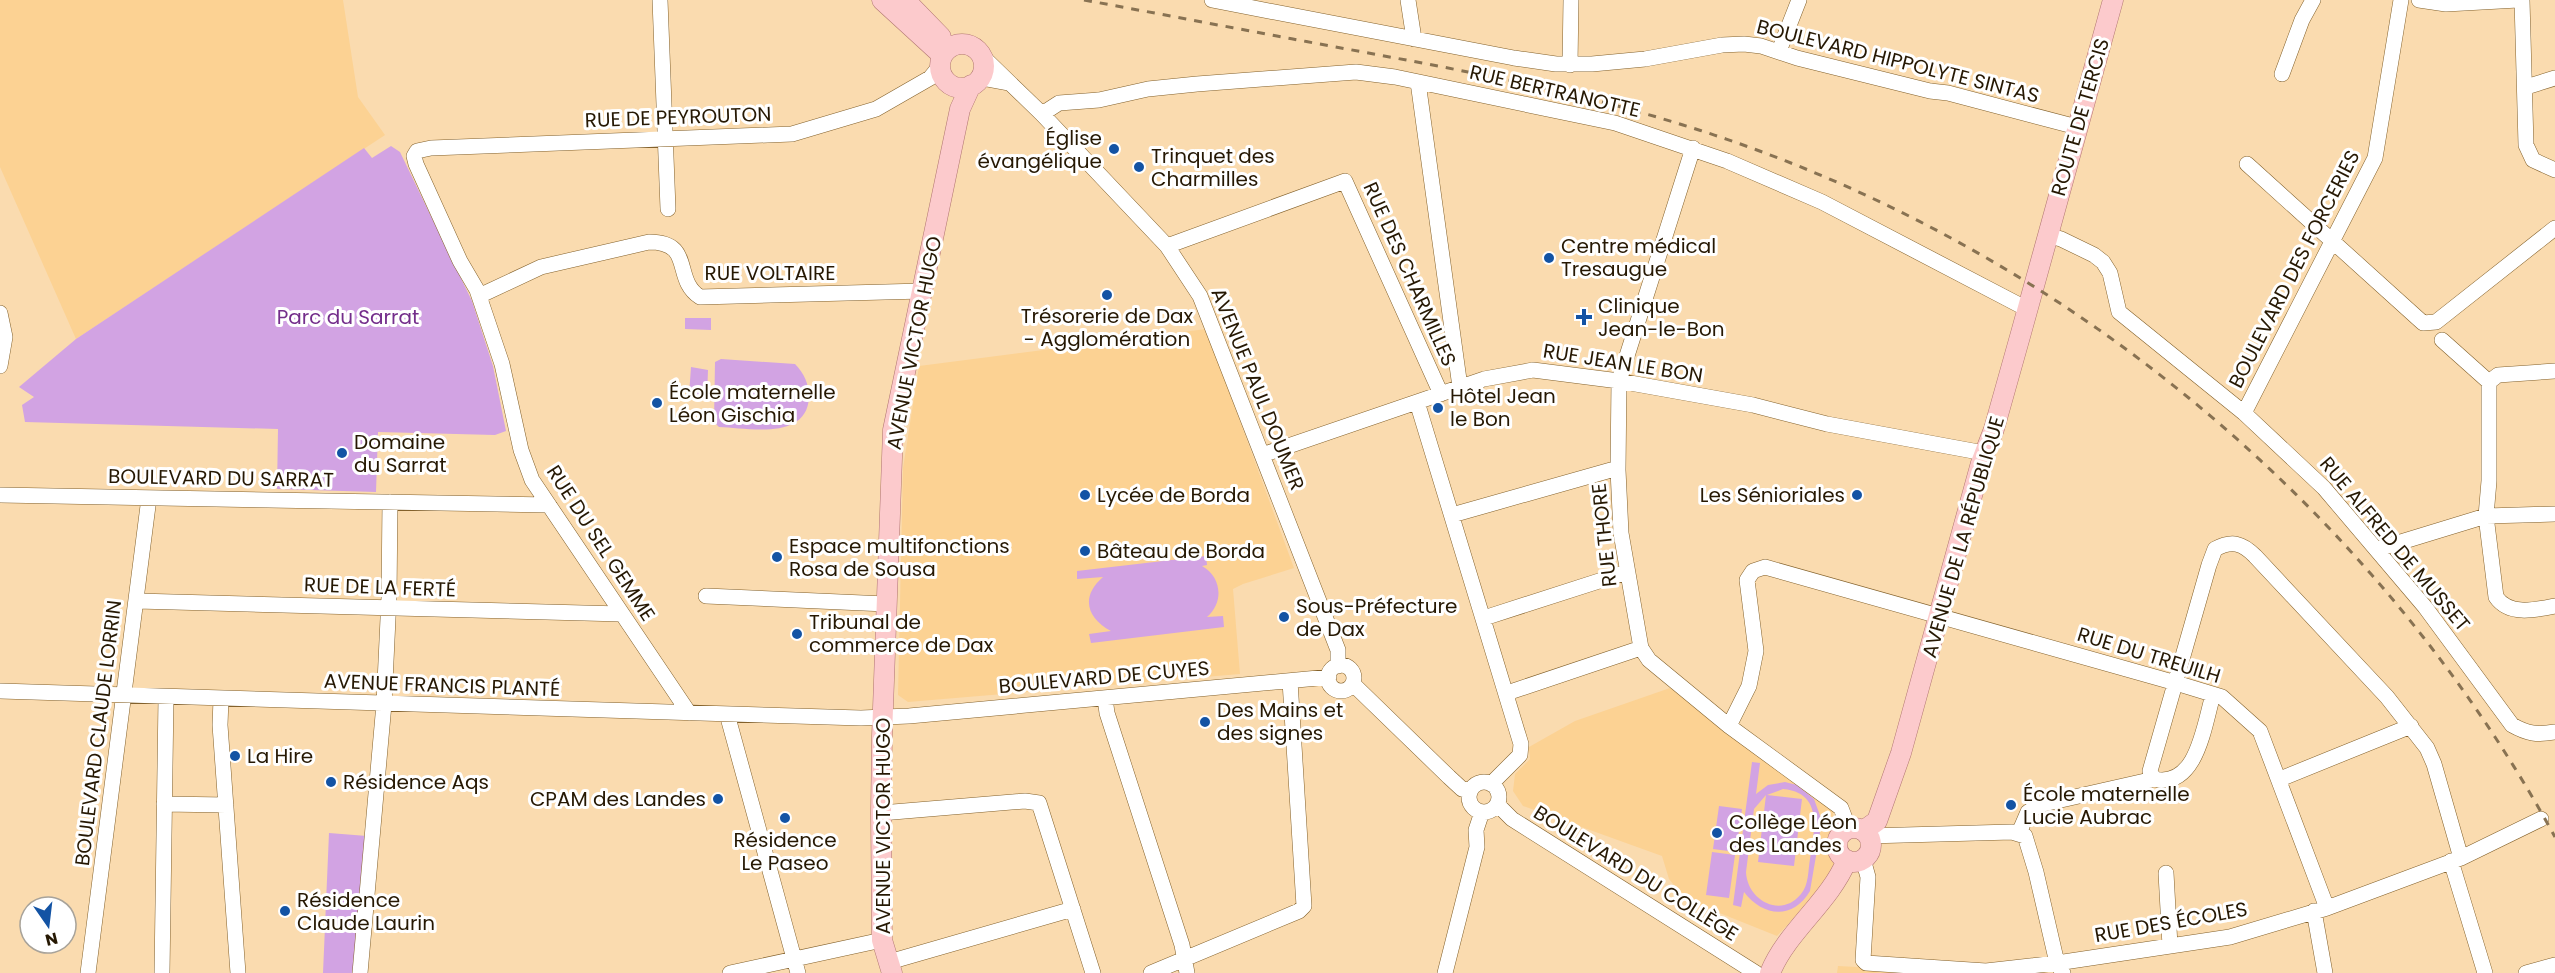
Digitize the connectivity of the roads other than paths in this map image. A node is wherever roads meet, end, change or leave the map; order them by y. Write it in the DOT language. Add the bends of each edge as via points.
graph roads {
  1 [pos="660,0"];
  2 [pos="882,0"];
  3 [pos="905,0"];
  4 [pos="1212,0"];
  5 [pos="1408,0"];
  6 [pos="1571,0"];
  7 [pos="1799,0"];
  8 [pos="2113,0"];
  9 [pos="2313,0"];
  10 [pos="2401,0"];
  11 [pos="2419,0"];
  12 [pos="2520,0"];
  13 [pos="1414,39"];
  14 [pos="1779,51"];
  15 [pos="980,54"];
  16 [pos="1570,65"];
  17 [pos="951,71"];
  18 [pos="2282,74"];
  19 [pos="2555,78"];
  20 [pos="1418,82"];
  21 [pos="1008,83"];
  22 [pos="2526,87"];
  23 [pos="1042,114"];
  24 [pos="2077,127"];
  25 [pos="665,140"];
  26 [pos="1693,148"];
  27 [pos="417,151"];
  28 [pos="2247,164"];
  29 [pos="2555,170"];
  30 [pos="668,209"];
  31 [pos="2555,228"];
  32 [pos="2047,235"];
  33 [pos="2333,242"];
  34 [pos="1167,246"];
  35 [pos="923,291"];
  36 [pos="479,296"];
  37 [pos="2027,309"];
  38 [pos="0,313"];
  39 [pos="2442,340"];
  40 [pos="0,366"];
  41 [pos="2555,371"];
  42 [pos="1619,381"];
  43 [pos="2489,382"];
  44 [pos="1460,387"];
  45 [pos="1441,394"];
  46 [pos="1417,402"];
  47 [pos="2244,413"];
  48 [pos="1984,453"];
  49 [pos="1262,455"];
  50 [pos="1618,470"];
  51 [pos="0,495"];
  52 [pos="149,498"];
  53 [pos="390,502"];
  54 [pos="549,505"];
  55 [pos="2555,514"];
  56 [pos="1452,515"];
  57 [pos="2486,516"];
  58 [pos="2378,549"];
  59 [pos="1628,572"];
  60 [pos="706,597"];
  61 [pos="137,601"];
  62 [pos="886,604"];
  63 [pos="2555,606"];
  64 [pos="388,608"];
  65 [pos="622,614"];
  66 [pos="1938,615"];
  67 [pos="1484,618"];
  68 [pos="1641,648"];
  69 [pos="1333,671"];
  70 [pos="1290,681"];
  71 [pos="2176,683"];
  72 [pos="0,691"];
  73 [pos="1507,693"];
  74 [pos="2213,694"];
  75 [pos="125,696"];
  76 [pos="166,698"];
  77 [pos="1105,698"];
  78 [pos="221,699"];
  79 [pos="384,704"];
  80 [pos="689,713"];
  81 [pos="727,714"];
  82 [pos="883,718"];
  83 [pos="1729,726"];
  84 [pos="2410,726"];
  85 [pos="2555,732"];
  86 [pos="2154,779"];
  87 [pos="2280,779"];
  88 [pos="1491,784"];
  89 [pos="1470,790"];
  90 [pos="164,804"];
  91 [pos="1497,804"];
  92 [pos="226,805"];
  93 [pos="1482,812"];
  94 [pos="881,813"];
  95 [pos="2541,819"];
  96 [pos="1860,832"];
  97 [pos="2019,833"];
  98 [pos="1855,859"];
  99 [pos="2456,860"];
  100 [pos="2166,873"];
  101 [pos="1073,909"];
  102 [pos="2320,910"];
  103 [pos="882,940"];
  104 [pos="2170,946"];
  105 [pos="2555,964"];
  106 [pos="797,966"];
  107 [pos="1186,966"];
  108 [pos="890,968"];
  109 [pos="2060,968"];
  110 [pos="88,973"];
  111 [pos="162,973"];
  112 [pos="238,973"];
  113 [pos="360,973"];
  114 [pos="730,973"];
  115 [pos="1094,973"];
  116 [pos="1151,973"];
  117 [pos="1445,973"];
  118 [pos="1756,973"];
  119 [pos="1770,973"];
  120 [pos="2325,973"];
  121 [pos="2485,973"];
  122 [pos="2526,973"];
  1 -- 25 [label="street"];
  2 -- 17 [label="main road"];
  3 -- 17 [label="main road" via="944,39"];
  4 -- 13 [label="street, BOULEVARD HIPPOLYTE SINTAS"];
  5 -- 13 [label="street"];
  6 -- 16 [label="street"];
  7 -- 14 [label="street"];
  8 -- 24 [label="main road, ROUTE DE TERCIS"];
  9 -- 18 [label="street"];
  10 -- 33 [label="street, BOULEVARD DES FORCERIES" via="2375,158"];
  11 -- 12 [label="street" via="2446,4"];
  12 -- 22 [label="street"];
  13 -- 16 [label="street, BOULEVARD HIPPOLYTE SINTAS"];
  14 -- 16 [label="street, BOULEVARD HIPPOLYTE SINTAS" via="1761,46 1722,45"];
  14 -- 24 [label="street, BOULEVARD HIPPOLYTE SINTAS"];
  15 -- 17 [label="main road" via="968,45"];
  15 -- 17 [label="main road" via="984,69"];
  15 -- 21 [label="street, AVENUE PAUL DOUMER"];
  17 -- 21 [label="street"];
  17 -- 25 [label="street, RUE DE PEYROUTON" via="876,109 792,134"];
  17 -- 35 [label="main road, AVENUE VICTOR HUGO" via="960,109"];
  19 -- 22 [label="street"];
  20 -- 23 [label="street, RUE BERTRANOTTE" via="1356,72 1197,84 1059,103"];
  20 -- 26 [label="street, RUE BERTRANOTTE" via="1615,123"];
  20 -- 44 [label="street"];
  21 -- 23 [label="street, AVENUE PAUL DOUMER"];
  22 -- 29 [label="street" via="2529,155 2539,165"];
  23 -- 34 [label="street, AVENUE PAUL DOUMER"];
  24 -- 32 [label="main road, ROUTE DE TERCIS"];
  25 -- 27 [label="street, RUE DE PEYROUTON"];
  25 -- 30 [label="street"];
  26 -- 37 [label="street, RUE BERTRANOTTE" via="1822,202"];
  26 -- 42 [label="street, RUE THORE"];
  27 -- 36 [label="street, RUE DU SEL GEMME" via="416,164"];
  28 -- 33 [label="street"];
  31 -- 33 [label="street" via="2430,324 2423,323"];
  32 -- 37 [label="main road, AVENUE DE LA RÉPUBLIQUE"];
  32 -- 47 [label="street, RUE ALFRED DE MUSSET" via="2103,262 2119,312"];
  33 -- 47 [label="street, BOULEVARD DES FORCERIES"];
  34 -- 45 [label="street, RUE DES CHARMILLES" via="1345,181"];
  34 -- 49 [label="street, AVENUE PAUL DOUMER" via="1200,296"];
  35 -- 36 [label="street, RUE VOLTAIRE" via="700,297 690,286 678,252 663,242 649,242 541,267"];
  35 -- 62 [label="main road, AVENUE VICTOR HUGO" via="893,430"];
  36 -- 54 [label="street, RUE DU SEL GEMME" via="502,364 524,460"];
  37 -- 48 [label="main road, AVENUE DE LA RÉPUBLIQUE"];
  38 -- 40 [label="street" via="5,337"];
  39 -- 43 [label="street"];
  41 -- 43 [label="street" via="2498,375"];
  42 -- 44 [label="street, RUE JEAN LE BON" via="1533,370"];
  42 -- 48 [label="street, RUE JEAN LE BON"];
  42 -- 50 [label="street, RUE THORE"];
  43 -- 57 [label="street"];
  44 -- 45 [label="street, RUE JEAN LE BON"];
  45 -- 46 [label="street, RUE JEAN LE BON"];
  46 -- 49 [label="street, RUE JEAN LE BON"];
  46 -- 56 [label="street"];
  47 -- 58 [label="street, RUE ALFRED DE MUSSET" via="2324,488"];
  48 -- 66 [label="main road, AVENUE DE LA RÉPUBLIQUE"];
  49 -- 69 [label="street, AVENUE PAUL DOUMER" via="1338,650"];
  50 -- 56 [label="street"];
  50 -- 59 [label="street, RUE THORE" via="1621,533"];
  51 -- 52 [label="street, BOULEVARD DU SARRAT"];
  52 -- 53 [label="street, BOULEVARD DU SARRAT"];
  52 -- 61 [label="street, BOULEVARD CLAUDE LORRIN"];
  53 -- 54 [label="street, BOULEVARD DU SARRAT"];
  53 -- 64 [label="street"];
  54 -- 65 [label="street, RUE DU SEL GEMME"];
  55 -- 57 [label="street"];
  56 -- 67 [label="street"];
  57 -- 58 [label="street"];
  57 -- 63 [label="street" via="2498,600 2511,610"];
  58 -- 85 [label="street, RUE ALFRED DE MUSSET" via="2512,725 2526,733"];
  59 -- 67 [label="street"];
  59 -- 68 [label="street, RUE THORE"];
  60 -- 62 [label="street"];
  61 -- 64 [label="street, RUE DE LA FERTÉ"];
  61 -- 75 [label="street, BOULEVARD CLAUDE LORRIN"];
  62 -- 82 [label="main road, AVENUE VICTOR HUGO"];
  64 -- 65 [label="street, RUE DE LA FERTÉ"];
  64 -- 79 [label="street"];
  65 -- 80 [label="street, RUE DU SEL GEMME"];
  66 -- 71 [label="street, RUE DU TREUILH"];
  66 -- 83 [label="street, RUE DU TREUILH" via="1765,567 1753,571 1748,580 1756,651 1749,686"];
  66 -- 96 [label="main road, AVENUE DE LA RÉPUBLIQUE" via="1882,810 1877,821"];
  67 -- 73 [label="street"];
  68 -- 73 [label="street"];
  68 -- 83 [label="street" via="1649,660"];
  69 -- 70 [label="street, BOULEVARD DE CUYES"];
  69 -- 89 [label="street" via="1350,668 1353,684 1462,789"];
  70 -- 77 [label="street, BOULEVARD DE CUYES"];
  70 -- 107 [label="street" via="1304,906"];
  71 -- 74 [label="street, RUE DU TREUILH"];
  71 -- 84 [label="street" via="2208,565 2215,549 2234,543 2255,556"];
  71 -- 86 [label="street" via="2151,771"];
  72 -- 75 [label="street, AVENUE FRANCIS PLANTÉ"];
  73 -- 88 [label="street" via="1521,744 1520,755"];
  74 -- 86 [label="street" via="2189,767 2174,780"];
  74 -- 87 [label="street, RUE DU TREUILH" via="2222,697 2260,731"];
  75 -- 76 [label="street, AVENUE FRANCIS PLANTÉ"];
  75 -- 110 [label="street, BOULEVARD CLAUDE LORRIN"];
  76 -- 78 [label="street, AVENUE FRANCIS PLANTÉ"];
  76 -- 90 [label="street"];
  77 -- 82 [label="street, BOULEVARD DE CUYES"];
  77 -- 107 [label="street"];
  78 -- 79 [label="street, AVENUE FRANCIS PLANTÉ"];
  78 -- 92 [label="street"];
  79 -- 80 [label="street, AVENUE FRANCIS PLANTÉ"];
  79 -- 113 [label="street"];
  80 -- 81 [label="street, AVENUE FRANCIS PLANTÉ"];
  81 -- 82 [label="street, AVENUE FRANCIS PLANTÉ"];
  81 -- 106 [label="street"];
  82 -- 94 [label="main road, AVENUE VICTOR HUGO"];
  83 -- 96 [label="street" via="1841,808"];
  84 -- 87 [label="street"];
  84 -- 99 [label="street" via="2427,747 2434,765"];
  86 -- 97 [label="street" via="2039,805 2028,812"];
  87 -- 102 [label="street, RUE DU TREUILH"];
  88 -- 89 [label="street" via="1477,784"];
  88 -- 91 [label="street" via="1497,791"];
  89 -- 93 [label="street" via="1470,804"];
  90 -- 92 [label="street"];
  90 -- 111 [label="street"];
  91 -- 93 [label="street"];
  91 -- 118 [label="street, BOULEVARD DU COLLÈGE" via="1512,819"];
  92 -- 112 [label="street"];
  93 -- 117 [label="street" via="1476,830 1478,847"];
  94 -- 101 [label="street" via="1039,803"];
  94 -- 103 [label="main road, AVENUE VICTOR HUGO"];
  95 -- 99 [label="street, RUE DES ÉCOLES"];
  96 -- 97 [label="street"];
  96 -- 98 [label="main road" via="1871,846"];
  96 -- 98 [label="main road" via="1840,836 1837,847 1839,852"];
  97 -- 109 [label="street" via="2025,836 2036,872"];
  98 -- 109 [label="street, RUE DES ÉCOLES" via="1868,877 1863,960 1866,963 1986,971"];
  98 -- 119 [label="main road" via="1790,941"];
  99 -- 102 [label="street, RUE DES ÉCOLES"];
  99 -- 121 [label="street"];
  100 -- 104 [label="street"];
  101 -- 108 [label="street"];
  101 -- 115 [label="street"];
  102 -- 104 [label="street, RUE DES ÉCOLES" via="2230,937"];
  102 -- 120 [label="street, RUE DU TREUILH"];
  103 -- 106 [label="street"];
  103 -- 108 [label="main road, AVENUE VICTOR HUGO"];
  104 -- 109 [label="street, RUE DES ÉCOLES"];
  105 -- 122 [label="street"];
  106 -- 114 [label="street"];
  107 -- 116 [label="street"];
}
